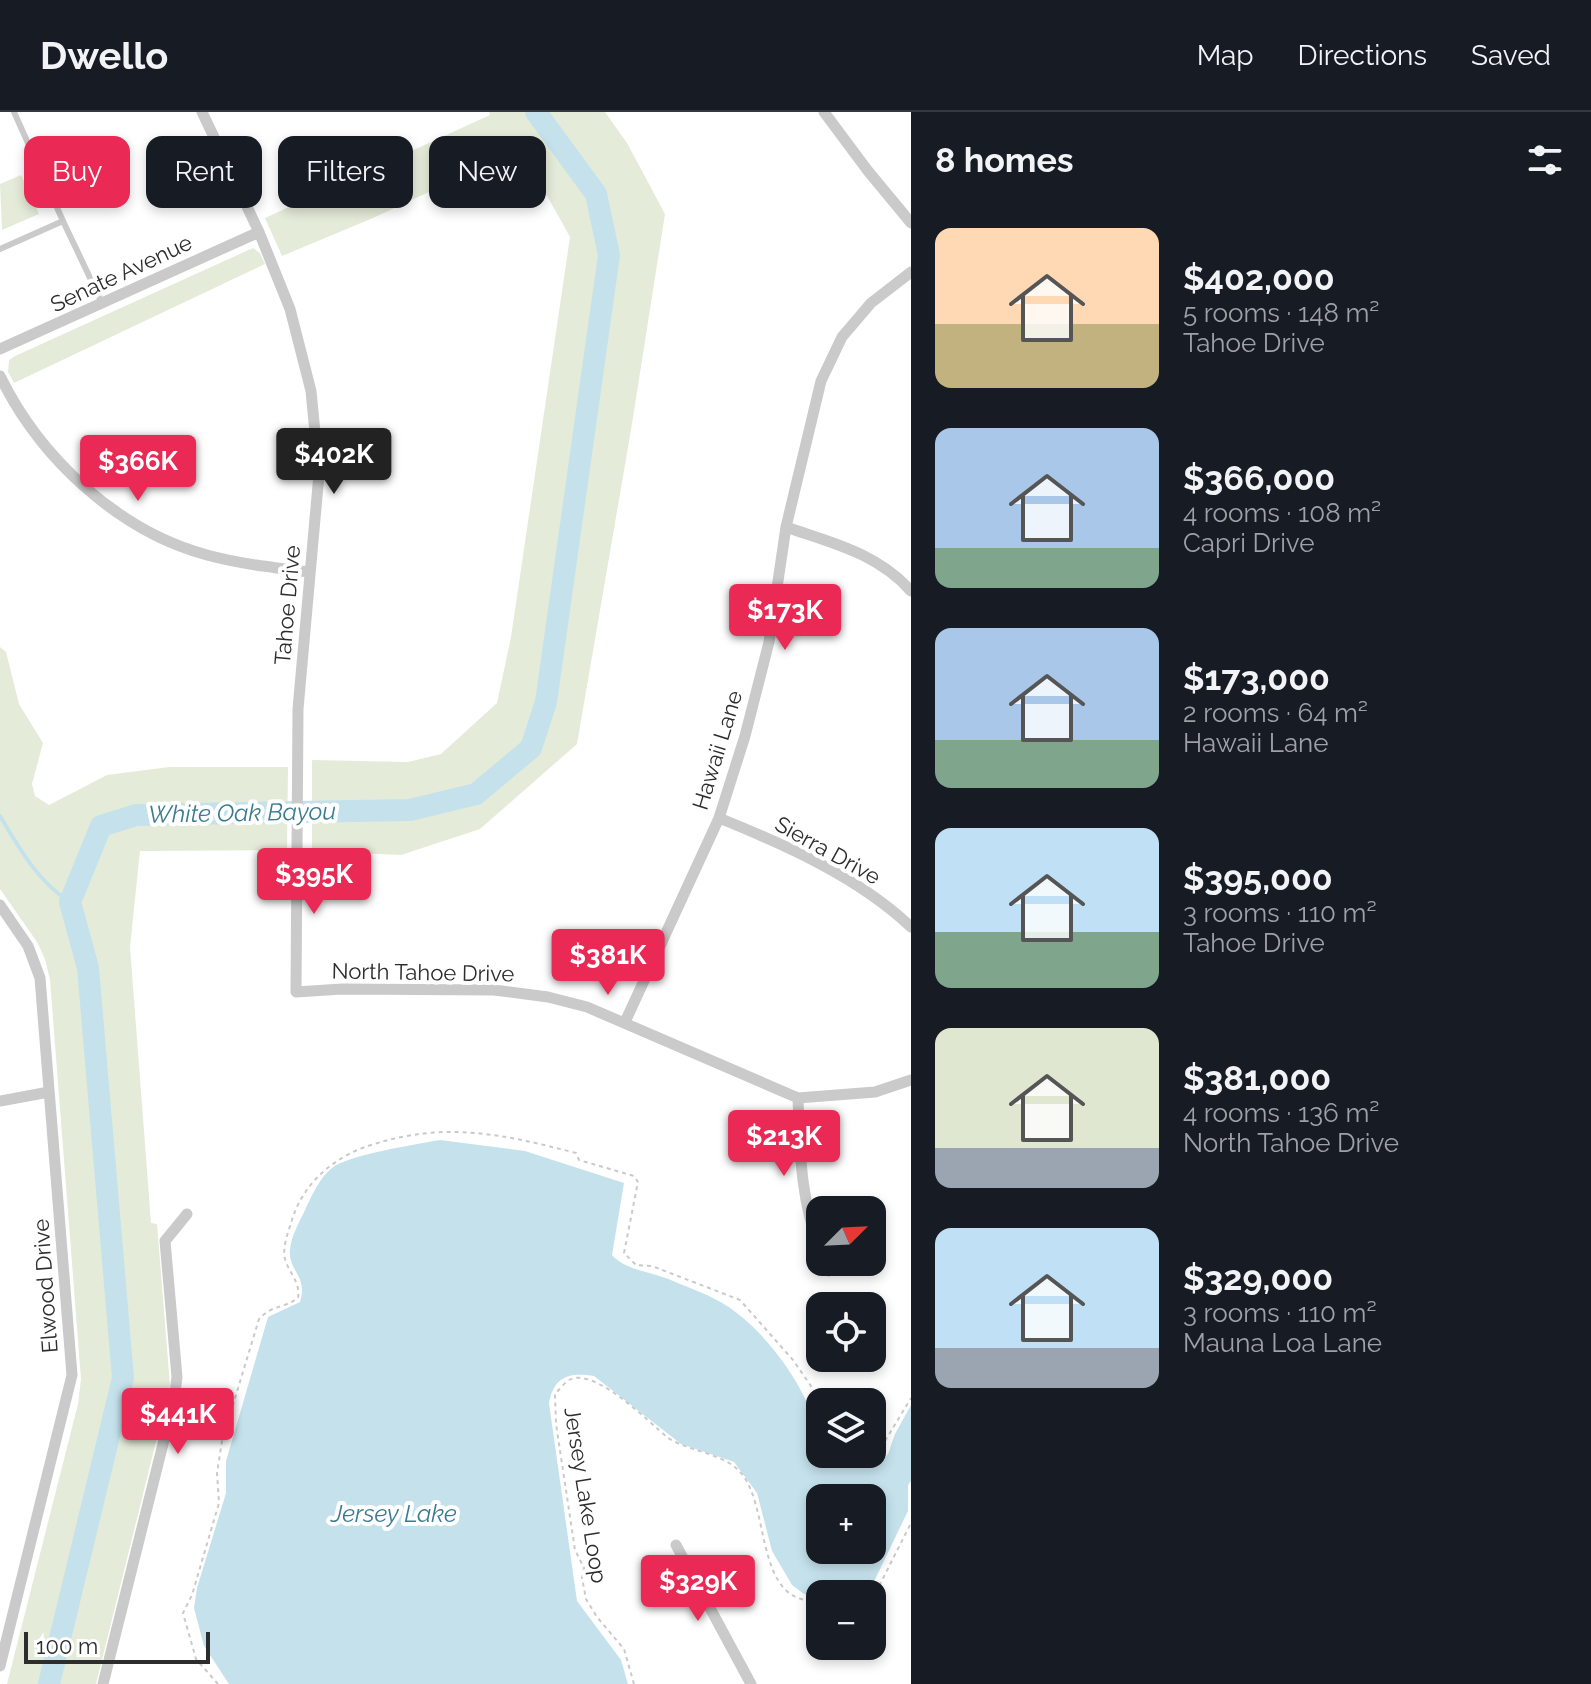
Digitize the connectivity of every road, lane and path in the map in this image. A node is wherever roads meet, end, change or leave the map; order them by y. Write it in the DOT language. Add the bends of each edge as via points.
graph roads {
  1 [pos="14,112"];
  2 [pos="202,112"];
  3 [pos="824,112"];
  4 [pos="63,221"];
  5 [pos="911,223"];
  6 [pos="259,232"];
  7 [pos="0,249"];
  8 [pos="911,272"];
  9 [pos="102,304"];
  10 [pos="0,349"];
  11 [pos="0,376"];
  12 [pos="786,527"];
  13 [pos="310,572"];
  14 [pos="911,591"];
  15 [pos="719,818"];
  16 [pos="0,905"];
  17 [pos="911,927"];
  18 [pos="296,992"];
  19 [pos="625,1022"];
  20 [pos="911,1080"];
  21 [pos="49,1092"];
  22 [pos="798,1098"];
  23 [pos="0,1101"];
  24 [pos="806,1198"];
  25 [pos="187,1214"];
  26 [pos="812,1388"];
  27 [pos="911,1398"];
  28 [pos="886,1439"];
  29 [pos="911,1523"];
  30 [pos="676,1545"];
  31 [pos="882,1580"];
  32 [pos="806,1600"];
  33 [pos="0,1666"];
  34 [pos="103,1684"];
  35 [pos="218,1684"];
  36 [pos="634,1684"];
  37 [pos="751,1684"];
  1 -- 4 [label="lane"];
  2 -- 6 [label="street, Tahoe Drive"];
  3 -- 5 [label="street"];
  4 -- 7 [label="lane"];
  4 -- 9 [label="lane"];
  6 -- 9 [label="street, Senate Avenue"];
  6 -- 13 [label="street, Tahoe Drive" via="290,309 311,391 319,474"];
  8 -- 12 [label="street, Hawaii Lane" via="871,303 842,337 821,381"];
  9 -- 10 [label="street, Senate Avenue"];
  11 -- 13 [label="street" via="51,452 89,491 150,533 206,555"];
  12 -- 14 [label="street" via="865,554"];
  12 -- 15 [label="street, Hawaii Lane" via="769,642"];
  13 -- 18 [label="street, Tahoe Drive" via="298,709"];
  15 -- 17 [label="street, Sierra Drive" via="825,866"];
  15 -- 19 [label="street, Hawaii Lane"];
  16 -- 21 [label="street, Elwood Drive" via="28,946 40,978"];
  18 -- 19 [label="street, North Tahoe Drive" via="494,990 548,997"];
  19 -- 22 [label="street, North Tahoe Drive"];
  20 -- 22 [label="street, North Tahoe Drive" via="875,1092"];
  21 -- 23 [label="street"];
  21 -- 33 [label="street, Elwood Drive" via="72,1375"];
  22 -- 24 [label="street"];
  25 -- 34 [label="street" via="165,1241 177,1377 174,1400"];
  26 -- 35 [label="path" via="740,1300 627,1258 638,1182 634,1176 589,1164 576,1153 487,1134 420,1132 352,1151 333,1162 298,1201 284,1253 298,1298 268,1309 259,1319 222,1441 219,1503 183,1613 196,1659"];
  27 -- 28 [label="path"];
  29 -- 31 [label="path"];
  30 -- 37 [label="street"];
  32 -- 36 [label="path, Jersey Lake Loop" via="784,1589 765,1547 750,1487 740,1472 727,1461 679,1445 610,1390 585,1378 569,1380 555,1394 556,1424 575,1550 584,1568 586,1599 624,1649"];
}
